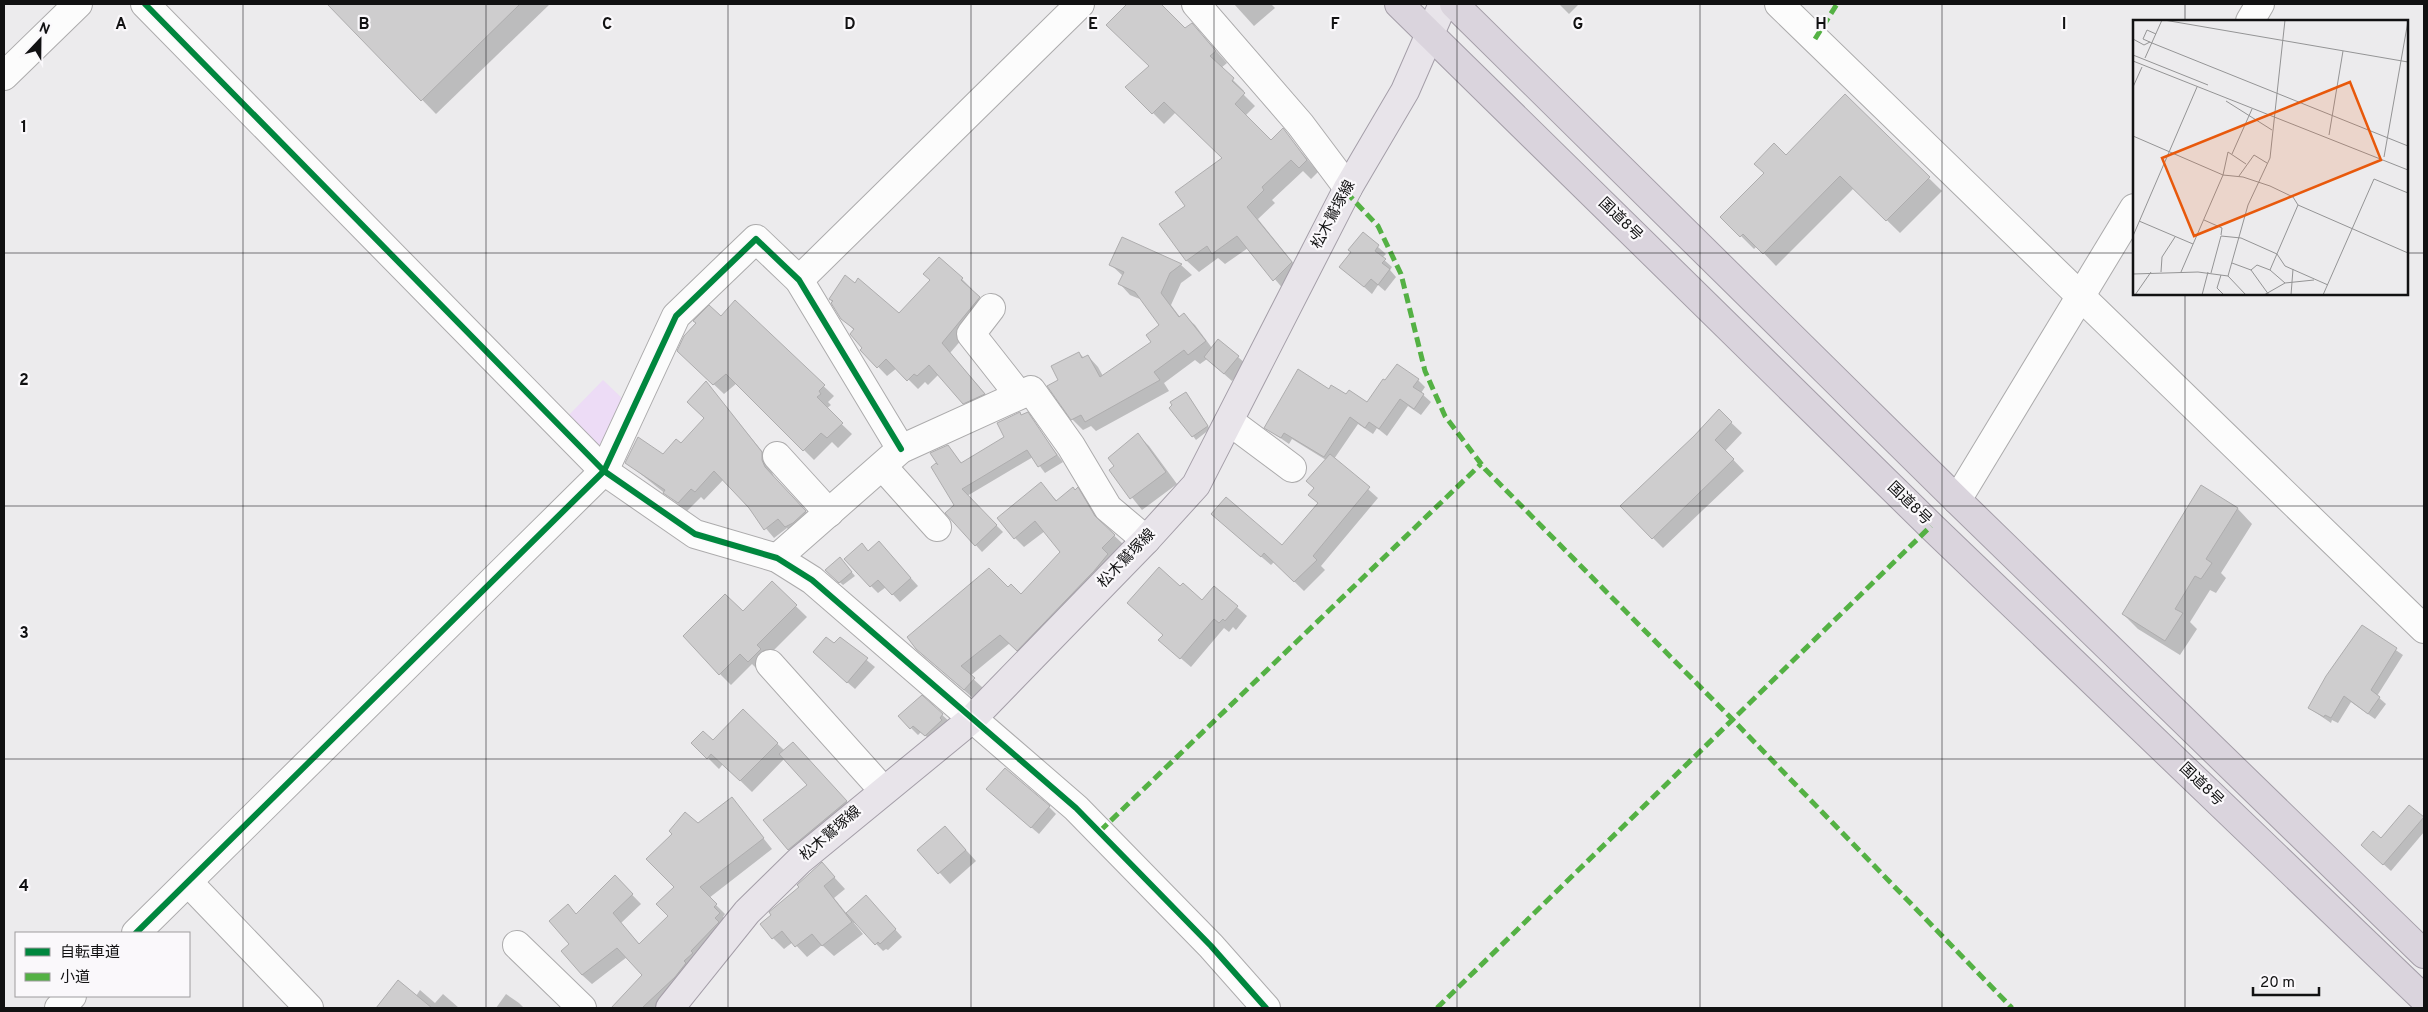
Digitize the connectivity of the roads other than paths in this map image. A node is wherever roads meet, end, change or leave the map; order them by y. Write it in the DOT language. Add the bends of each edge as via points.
graph roads {
  1 [pos="78,4"];
  2 [pos="145,4"];
  3 [pos="1080,4"];
  4 [pos="1196,4"];
  5 [pos="1399,4"];
  6 [pos="1443,4"];
  7 [pos="1454,4"];
  8 [pos="1779,4"];
  9 [pos="2260,4"];
  10 [pos="2251,20"];
  11 [pos="1431,35"];
  12 [pos="4,76"];
  13 [pos="1348,188"];
  14 [pos="2133,210"];
  15 [pos="799,280"];
  16 [pos="2080,295"];
  17 [pos="991,308"];
  18 [pos="1020,395"];
  19 [pos="1229,421"];
  20 [pos="777,456"];
  21 [pos="892,458"];
  22 [pos="1292,468"];
  23 [pos="604,471"];
  24 [pos="1957,500"];
  25 [pos="829,513"];
  26 [pos="937,527"];
  27 [pos="1146,540"];
  28 [pos="777,558"];
  29 [pos="2424,629"];
  30 [pos="770,664"];
  31 [pos="972,719"];
  32 [pos="883,790"];
  33 [pos="188,882"];
  34 [pos="137,932"];
  35 [pos="517,945"];
  36 [pos="2424,954"];
  37 [pos="71,997"];
  38 [pos="2424,999"];
  39 [pos="59,1008"];
  40 [pos="309,1008"];
  41 [pos="582,1008"];
  42 [pos="670,1008"];
  43 [pos="1266,1008"];
  1 -- 12 [label="street"];
  2 -- 23 [label="street"];
  3 -- 15 [label="street"];
  4 -- 13 [label="street" via="1300,124"];
  5 -- 11 [label="highway, 国道8号"];
  6 -- 11 [label="main road, 松木鷲塚線"];
  7 -- 24 [label="highway"];
  8 -- 16 [label="street"];
  9 -- 10 [label="street"];
  11 -- 13 [label="main road, 松木鷲塚線" via="1405,91"];
  11 -- 38 [label="highway, 国道8号" via="1931,526"];
  13 -- 19 [label="main road, 松木鷲塚線"];
  14 -- 16 [label="street"];
  15 -- 21 [label="street"];
  15 -- 23 [label="street" via="756,240 676,316"];
  16 -- 24 [label="street"];
  16 -- 29 [label="street"];
  17 -- 18 [label="street" via="972,334"];
  18 -- 21 [label="street"];
  18 -- 27 [label="street" via="1031,390 1071,446 1108,508"];
  19 -- 22 [label="street"];
  19 -- 27 [label="main road, 松木鷲塚線" via="1196,485"];
  20 -- 25 [label="street"];
  21 -- 25 [label="street"];
  21 -- 26 [label="street"];
  23 -- 28 [label="street" via="695,534"];
  23 -- 33 [label="street"];
  24 -- 36 [label="highway"];
  25 -- 28 [label="street"];
  27 -- 31 [label="main road, 松木鷲塚線"];
  28 -- 31 [label="street" via="812,580"];
  30 -- 32 [label="street"];
  31 -- 32 [label="main road, 松木鷲塚線"];
  31 -- 43 [label="street" via="1076,808 1212,946"];
  32 -- 42 [label="main road, 松木鷲塚線" via="799,861 747,912"];
  33 -- 34 [label="street"];
  33 -- 40 [label="street"];
  35 -- 41 [label="street"];
  37 -- 39 [label="street"];
}
